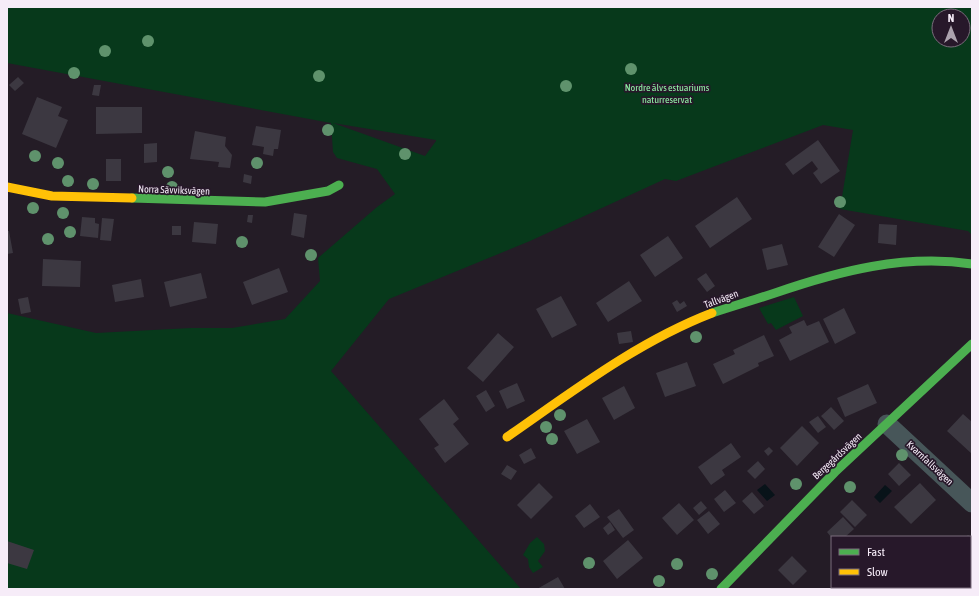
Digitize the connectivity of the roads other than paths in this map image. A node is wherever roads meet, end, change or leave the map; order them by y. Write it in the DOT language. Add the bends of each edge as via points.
graph roads {
  1 [pos="339,185"];
  2 [pos="7,187"];
  3 [pos="972,264"];
  4 [pos="972,344"];
  5 [pos="888,424"];
  6 [pos="507,437"];
  7 [pos="972,503"];
  8 [pos="721,589"];
  1 -- 2 [label="street, Norra Sävviksvägen" via="328,191 265,202 52,196"];
  3 -- 6 [label="street, Tallvägen" via="949,260 861,268 824,276 700,319 663,335 618,360"];
  4 -- 5 [label="street, Bergegårdsvägen"];
  5 -- 7 [label="street, Kvarnfallsvägen"];
  5 -- 8 [label="street, Bergegårdsvägen" via="826,481"];
}
